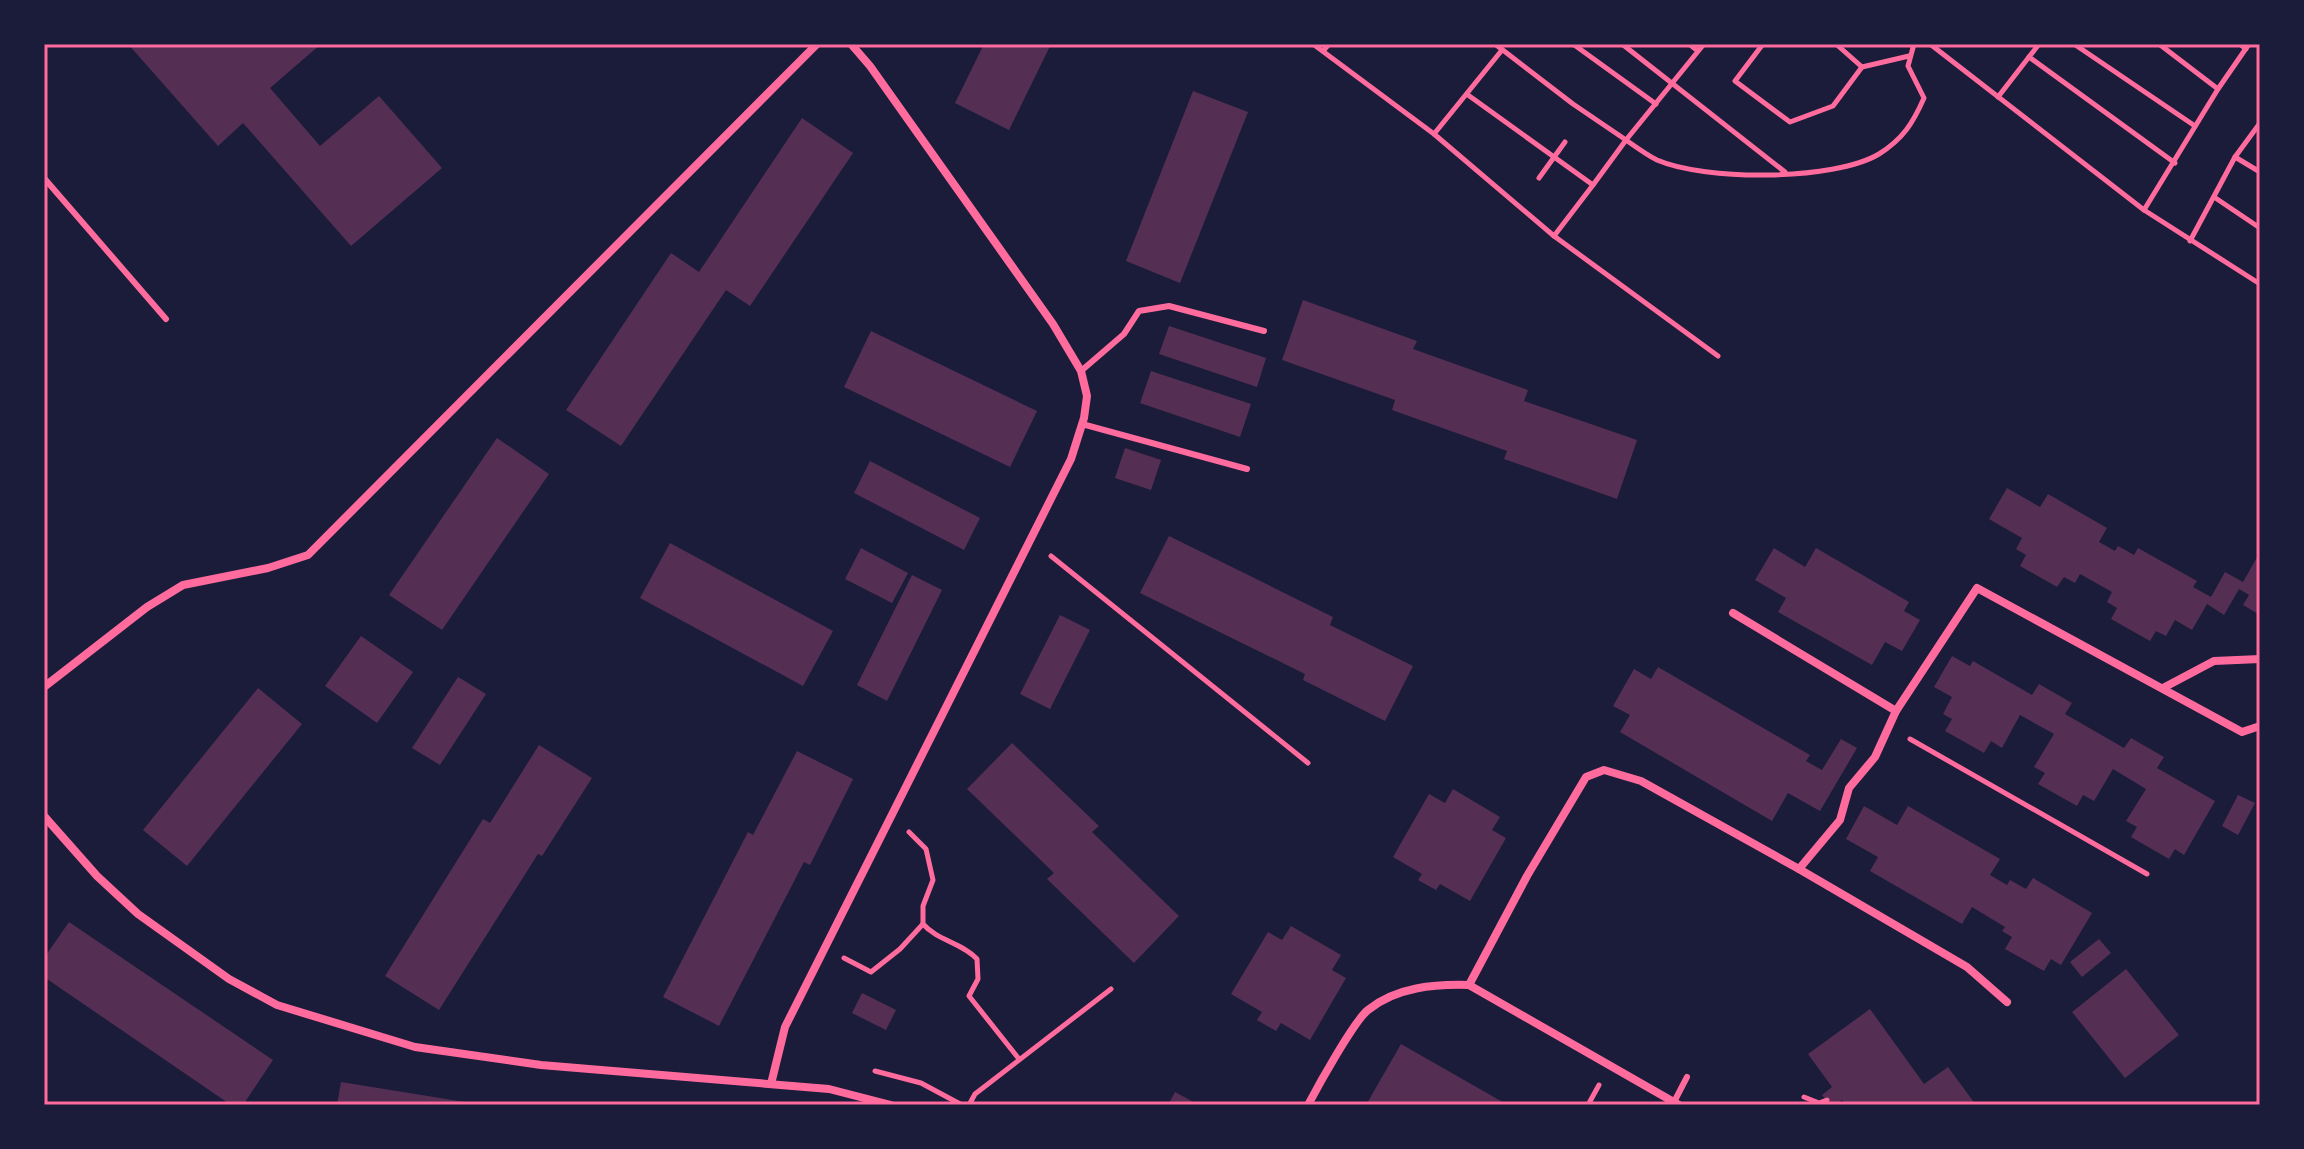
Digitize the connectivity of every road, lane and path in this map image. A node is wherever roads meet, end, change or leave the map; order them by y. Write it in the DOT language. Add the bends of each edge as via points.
graph roads {
  1 [pos="817,44"];
  2 [pos="851,44"];
  3 [pos="1313,44"];
  4 [pos="1329,44"];
  5 [pos="1495,44"];
  6 [pos="1573,44"];
  7 [pos="1622,44"];
  8 [pos="1689,44"];
  9 [pos="1704,44"];
  10 [pos="1763,44"];
  11 [pos="1836,44"];
  12 [pos="1914,44"];
  13 [pos="1930,44"];
  14 [pos="2039,44"];
  15 [pos="2074,44"];
  16 [pos="2159,44"];
  17 [pos="2240,44"];
  18 [pos="2248,46"];
  19 [pos="1502,50"];
  20 [pos="1323,51"];
  21 [pos="1698,51"];
  22 [pos="1909,56"];
  23 [pos="2029,57"];
  24 [pos="1862,67"];
  25 [pos="1673,83"];
  26 [pos="2218,89"];
  27 [pos="1468,95"];
  28 [pos="1998,97"];
  29 [pos="1656,104"];
  30 [pos="2260,123"];
  31 [pos="2195,126"];
  32 [pos="1434,134"];
  33 [pos="1626,140"];
  34 [pos="1565,142"];
  35 [pos="1554,156"];
  36 [pos="2235,157"];
  37 [pos="2175,163"];
  38 [pos="2260,172"];
  39 [pos="1786,173"];
  40 [pos="44,178"];
  41 [pos="1539,178"];
  42 [pos="1593,185"];
  43 [pos="2214,197"];
  44 [pos="2144,210"];
  45 [pos="2260,228"];
  46 [pos="1554,236"];
  47 [pos="2190,241"];
  48 [pos="2260,284"];
  49 [pos="166,319"];
  50 [pos="1264,331"];
  51 [pos="1718,356"];
  52 [pos="1081,371"];
  53 [pos="1082,424"];
  54 [pos="1247,469"];
  55 [pos="1031,540"];
  56 [pos="1733,613"];
  57 [pos="2260,659"];
  58 [pos="44,687"];
  59 [pos="2163,688"];
  60 [pos="1896,711"];
  61 [pos="2260,726"];
  62 [pos="1889,727"];
  63 [pos="1308,763"];
  64 [pos="893,815"];
  65 [pos="44,816"];
  66 [pos="1799,869"];
  67 [pos="2147,874"];
  68 [pos="923,924"];
  69 [pos="850,962"];
  70 [pos="1469,985"];
  71 [pos="1111,989"];
  72 [pos="2007,1002"];
  73 [pos="1019,1059"];
  74 [pos="875,1071"];
  75 [pos="1687,1077"];
  76 [pos="771,1084"];
  77 [pos="1804,1097"];
  78 [pos="1827,1100"];
  79 [pos="1309,1102"];
  80 [pos="1676,1104"];
  81 [pos="891,1105"];
  82 [pos="962,1105"];
  83 [pos="969,1105"];
  84 [pos="1321,1105"];
  1 -- 58 [label="street" via="308,555 183,585"];
  2 -- 52 [label="street" via="1053,324"];
  3 -- 20 [label="path"];
  4 -- 20 [label="path"];
  5 -- 19 [label="path"];
  6 -- 29 [label="path"];
  7 -- 25 [label="path"];
  8 -- 21 [label="path"];
  9 -- 21 [label="path"];
  10 -- 24 [label="path" via="1735,81 1790,122 1833,106"];
  11 -- 24 [label="path"];
  12 -- 22 [label="path"];
  13 -- 28 [label="path"];
  14 -- 23 [label="path"];
  15 -- 31 [label="path"];
  16 -- 26 [label="path"];
  17 -- 18 [label="path"];
  18 -- 26 [label="path"];
  19 -- 32 [label="path"];
  19 -- 33 [label="path"];
  20 -- 32 [label="path"];
  21 -- 25 [label="path"];
  22 -- 24 [label="path"];
  22 -- 39 [label="path" via="1908,66 1924,98 1910,128 1878,155 1833,169"];
  23 -- 28 [label="path"];
  23 -- 37 [label="path"];
  25 -- 29 [label="path"];
  25 -- 39 [label="path"];
  26 -- 31 [label="path"];
  27 -- 35 [label="path"];
  28 -- 44 [label="path"];
  29 -- 33 [label="path"];
  30 -- 36 [label="path"];
  31 -- 37 [label="path"];
  32 -- 46 [label="path"];
  33 -- 39 [label="path" via="1657,160 1695,170"];
  33 -- 42 [label="path"];
  34 -- 35 [label="path"];
  35 -- 41 [label="path"];
  35 -- 42 [label="path"];
  36 -- 38 [label="path"];
  36 -- 43 [label="path"];
  37 -- 44 [label="path"];
  40 -- 49 [label="lane"];
  42 -- 46 [label="path"];
  43 -- 45 [label="path"];
  43 -- 47 [label="path"];
  44 -- 47 [label="path"];
  46 -- 51 [label="path"];
  47 -- 48 [label="path"];
  50 -- 52 [label="lane" via="1169,306 1139,311 1124,334"];
  52 -- 53 [label="street" via="1087,396"];
  53 -- 54 [label="lane"];
  53 -- 55 [label="street" via="1071,459"];
  55 -- 63 [label="path"];
  55 -- 64 [label="street"];
  56 -- 60 [label="street"];
  57 -- 59 [label="street" via="2214,661"];
  59 -- 60 [label="street" via="1977,588"];
  59 -- 61 [label="street" via="2242,732"];
  60 -- 62 [label="street"];
  62 -- 66 [label="street" via="1875,757 1849,788 1840,820"];
  62 -- 67 [label="path"];
  64 -- 68 [label="path" via="926,849 933,880"];
  64 -- 76 [label="street" via="785,1027"];
  65 -- 76 [label="street" via="138,914 229,979 277,1005 415,1047 541,1065"];
  66 -- 70 [label="street" via="1641,781 1604,770 1586,777"];
  66 -- 72 [label="street" via="1967,967"];
  68 -- 69 [label="path" via="871,972"];
  68 -- 73 [label="path" via="977,959 978,979 969,996"];
  70 -- 79 [label="street" via="1414,989 1365,1011"];
  70 -- 80 [label="street"];
  71 -- 73 [label="path"];
  73 -- 83 [label="path" via="975,1094"];
  74 -- 82 [label="path" via="921,1083"];
  75 -- 80 [label="lane"];
  76 -- 81 [label="street" via="829,1089"];
  77 -- 78 [label="path" via="1819,1103"];
  79 -- 84 [label="street"];
}
